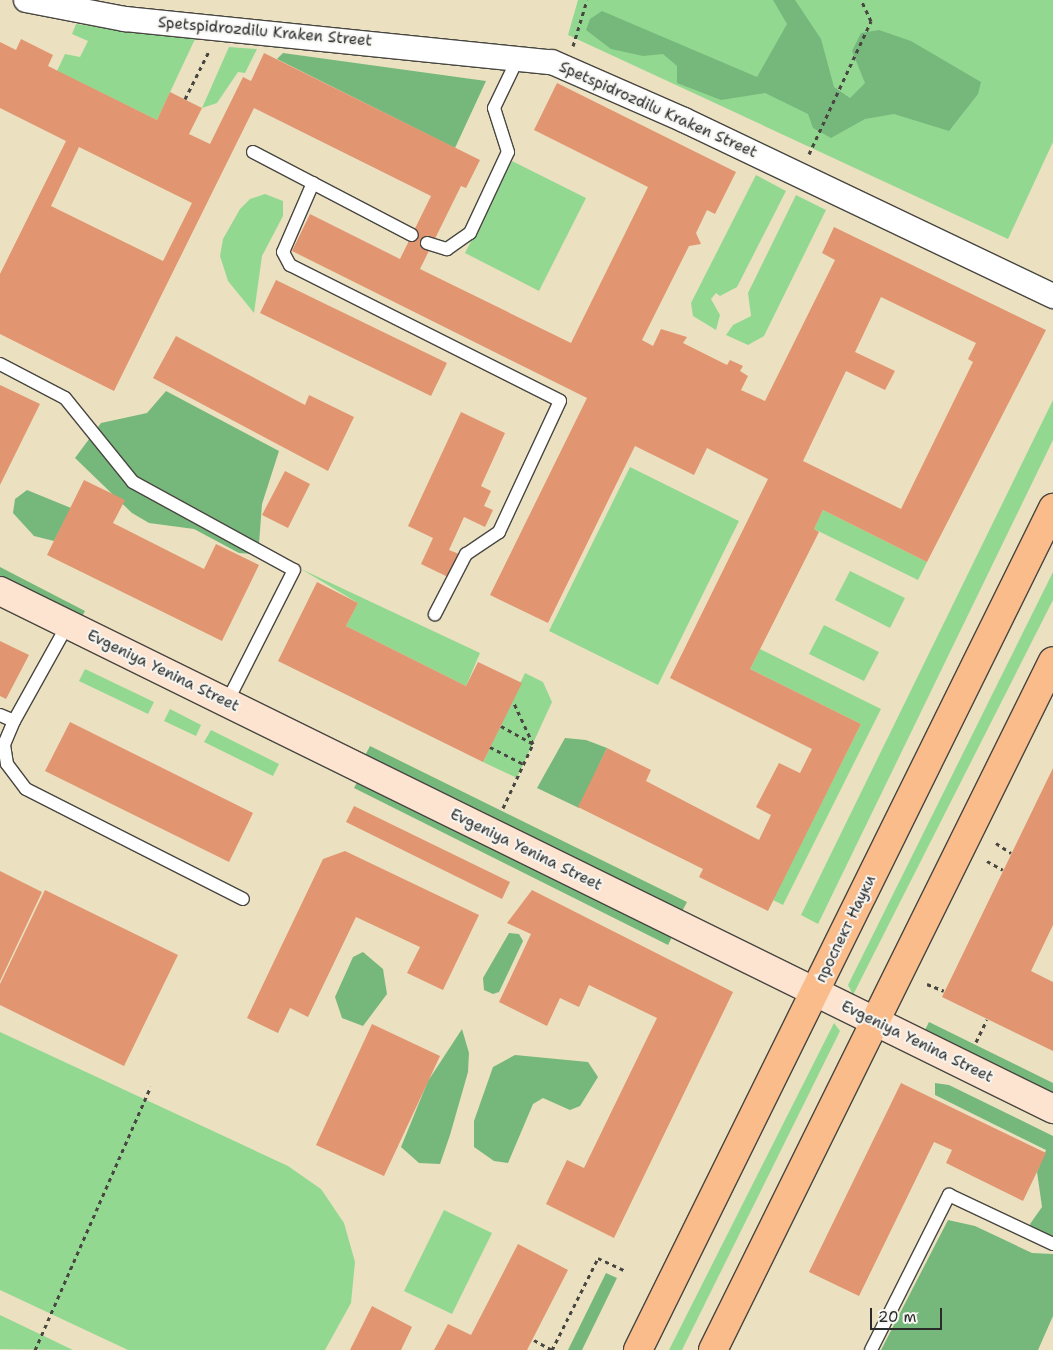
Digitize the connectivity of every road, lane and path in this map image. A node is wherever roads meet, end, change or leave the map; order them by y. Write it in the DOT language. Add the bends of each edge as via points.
graph roads {
  1 [pos="26,0"];
  2 [pos="587,0"];
  3 [pos="862,0"];
  4 [pos="213,42"];
  5 [pos="520,56"];
  6 [pos="566,68"];
  7 [pos="185,99"];
  8 [pos="252,152"];
  9 [pos="799,176"];
  10 [pos="313,184"];
  11 [pos="412,235"];
  12 [pos="427,243"];
  13 [pos="1053,296"];
  14 [pos="0,364"];
  15 [pos="1053,508"];
  16 [pos="0,591"];
  17 [pos="435,614"];
  18 [pos="68,624"];
  19 [pos="1053,661"];
  20 [pos="513,701"];
  21 [pos="227,702"];
  22 [pos="0,715"];
  23 [pos="14,722"];
  24 [pos="500,726"];
  25 [pos="533,744"];
  26 [pos="490,747"];
  27 [pos="524,764"];
  28 [pos="503,808"];
  29 [pos="996,843"];
  30 [pos="1011,853"];
  31 [pos="987,862"];
  32 [pos="1003,870"];
  33 [pos="243,899"];
  34 [pos="927,984"];
  35 [pos="942,990"];
  36 [pos="815,991"];
  37 [pos="987,1019"];
  38 [pos="875,1021"];
  39 [pos="976,1042"];
  40 [pos="151,1086"];
  41 [pos="1053,1109"];
  42 [pos="1053,1244"];
  43 [pos="626,1271"];
  44 [pos="534,1340"];
  45 [pos="35,1350"];
  46 [pos="552,1350"];
  47 [pos="638,1350"];
  48 [pos="713,1350"];
  49 [pos="871,1350"];
  1 -- 5 [label="street, Spetspidrozdilu Kraken Street" via="125,19"];
  2 -- 6 [label="path"];
  3 -- 9 [label="path" via="871,22"];
  4 -- 7 [label="path"];
  5 -- 6 [label="street, Spetspidrozdilu Kraken Street"];
  5 -- 12 [label="lane" via="494,108 508,152 470,234 447,249"];
  6 -- 9 [label="street, Spetspidrozdilu Kraken Street"];
  8 -- 10 [label="lane"];
  9 -- 13 [label="street, Spetspidrozdilu Kraken Street"];
  10 -- 11 [label="lane"];
  10 -- 17 [label="lane" via="283,252 290,265 560,401 499,532 466,554"];
  14 -- 21 [label="lane" via="65,398 133,482 294,570"];
  15 -- 36 [label="main road, проспект Науки"];
  16 -- 18 [label="street, Evgeniya Yenina Street"];
  18 -- 21 [label="street, Evgeniya Yenina Street"];
  18 -- 23 [label="lane"];
  19 -- 38 [label="main road"];
  20 -- 25 [label="path"];
  21 -- 36 [label="street, Evgeniya Yenina Street"];
  22 -- 23 [label="lane"];
  23 -- 33 [label="lane" via="4,745 7,764 26,789"];
  24 -- 25 [label="path"];
  25 -- 27 [label="path"];
  26 -- 27 [label="path"];
  27 -- 28 [label="path"];
  29 -- 30 [label="path"];
  31 -- 32 [label="path"];
  34 -- 35 [label="path"];
  36 -- 38 [label="street, Evgeniya Yenina Street"];
  36 -- 47 [label="main road, проспект Науки"];
  37 -- 39 [label="path"];
  38 -- 41 [label="street, Evgeniya Yenina Street"];
  38 -- 48 [label="main road"];
  40 -- 45 [label="path"];
  42 -- 49 [label="lane" via="949,1195"];
  43 -- 46 [label="path" via="598,1258"];
  44 -- 46 [label="path"];
}
